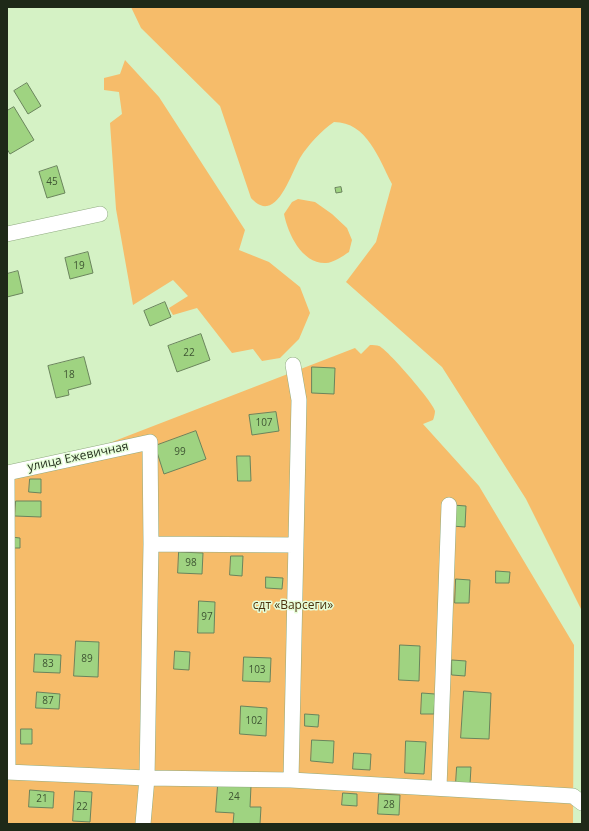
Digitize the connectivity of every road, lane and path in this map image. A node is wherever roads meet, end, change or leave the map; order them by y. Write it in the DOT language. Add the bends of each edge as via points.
graph roads {
  1 [pos="100,214"];
  2 [pos="7,234"];
  3 [pos="293,365"];
  4 [pos="7,473"];
  5 [pos="449,505"];
  6 [pos="151,544"];
  7 [pos="296,545"];
  8 [pos="7,772"];
  9 [pos="148,778"];
  10 [pos="291,780"];
  11 [pos="439,788"];
  12 [pos="582,803"];
  13 [pos="143,824"];
  1 -- 2 [label="street"];
  3 -- 7 [label="street" via="299,400"];
  4 -- 6 [label="street, улица Ежевичная" via="150,442"];
  4 -- 8 [label="street"];
  5 -- 11 [label="street"];
  6 -- 7 [label="street"];
  6 -- 9 [label="street"];
  7 -- 10 [label="street"];
  8 -- 9 [label="street"];
  9 -- 10 [label="street"];
  9 -- 13 [label="street"];
  10 -- 11 [label="street"];
  11 -- 12 [label="street" via="573,796"];
}
